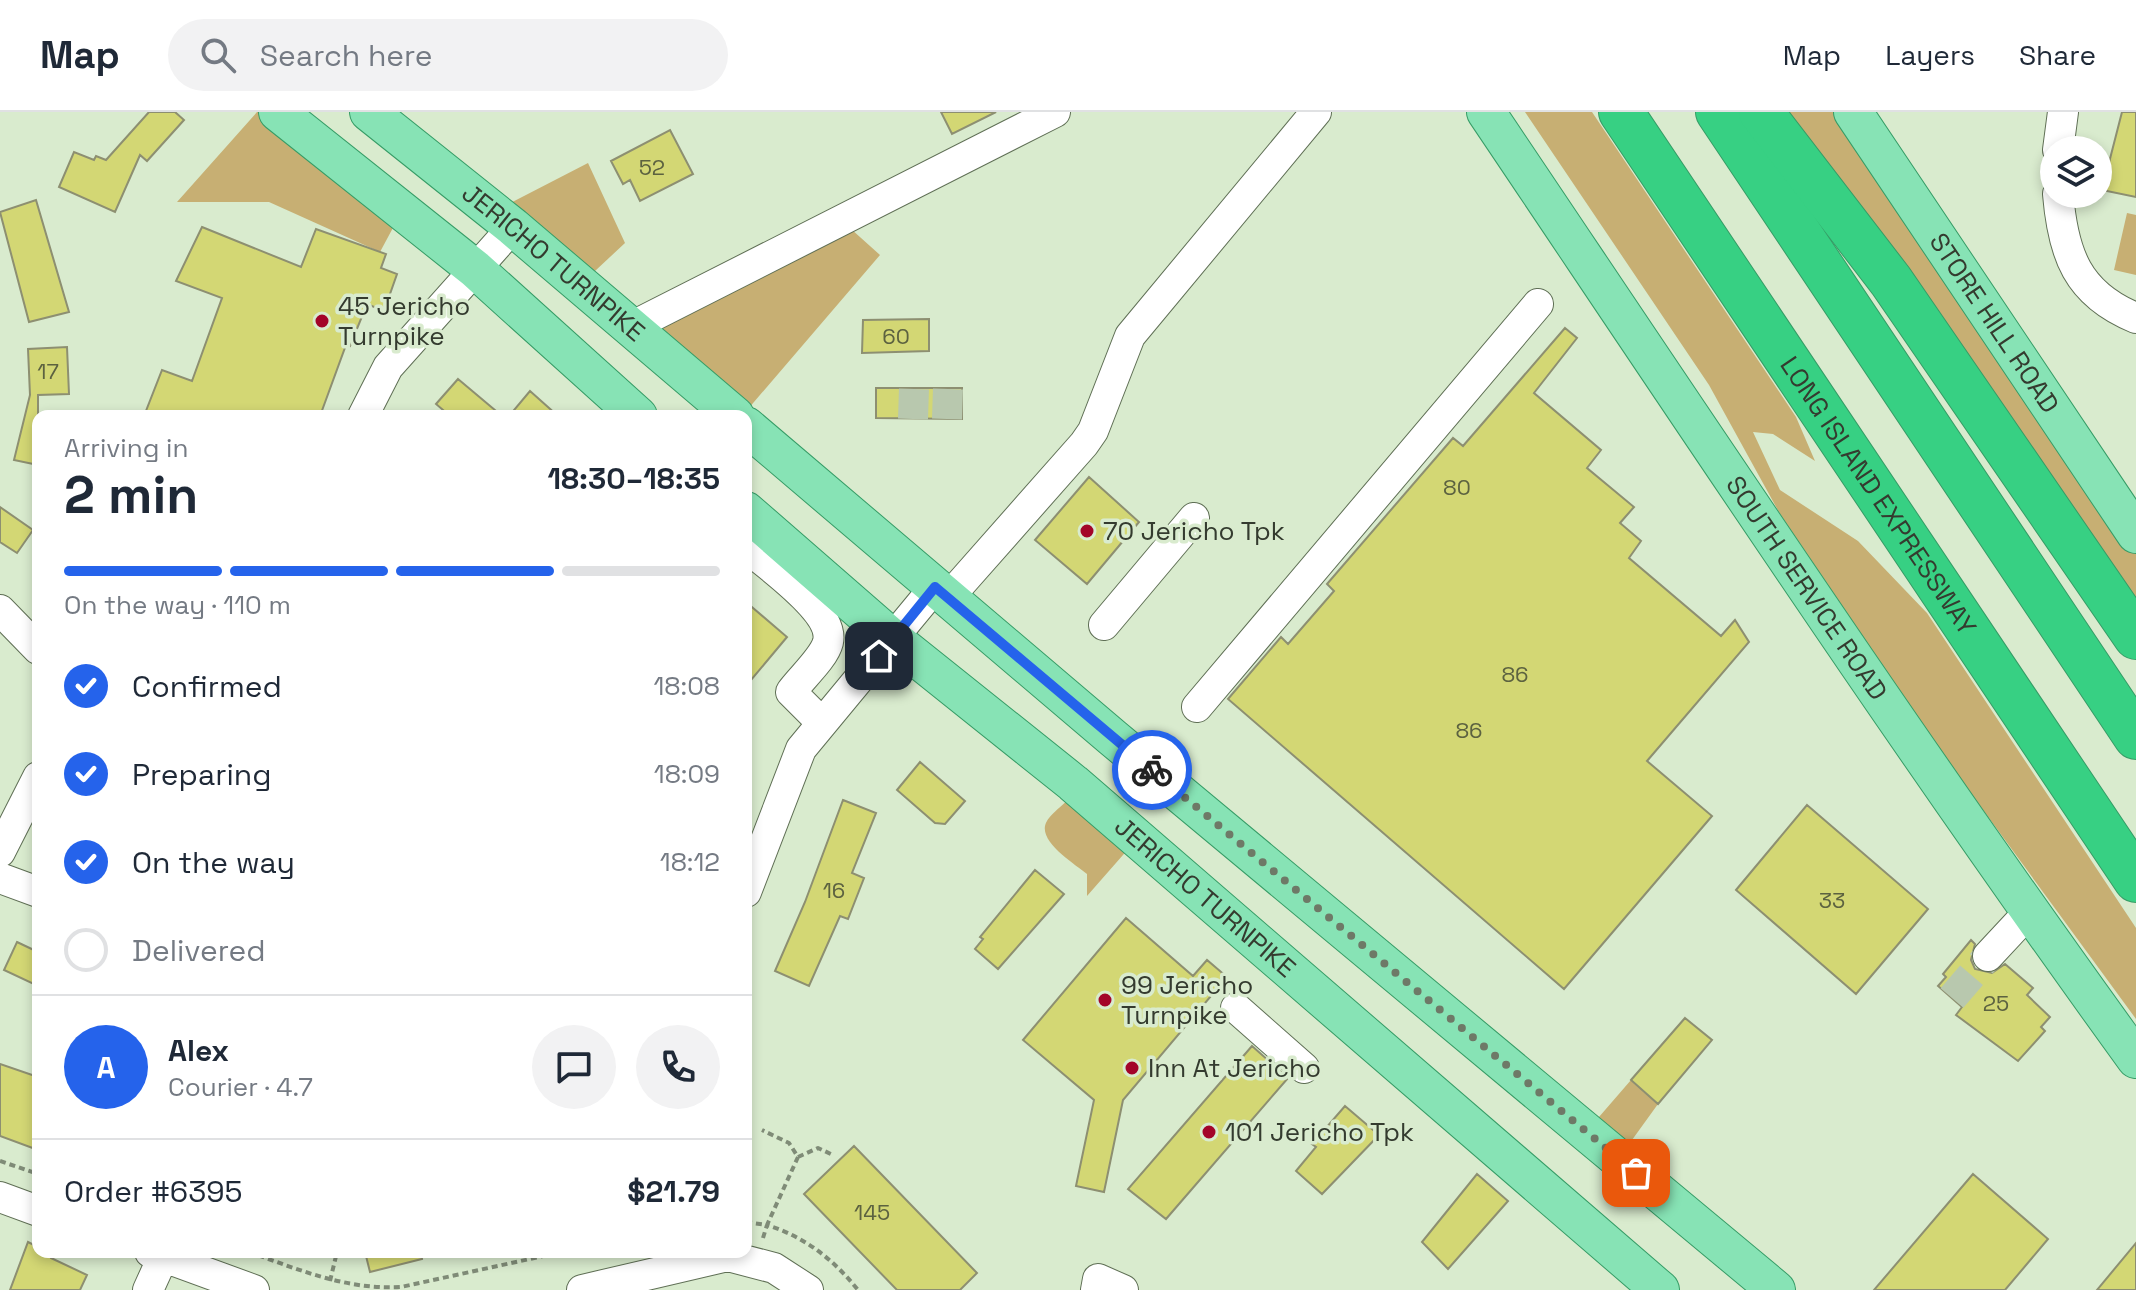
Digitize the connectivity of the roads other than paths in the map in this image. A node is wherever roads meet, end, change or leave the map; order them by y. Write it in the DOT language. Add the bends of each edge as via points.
graph roads {
  1 [pos="278,112"];
  2 [pos="369,112"];
  3 [pos="1055,112"];
  4 [pos="1316,112"];
  5 [pos="1486,112"];
  6 [pos="1621,112"];
  7 [pos="1718,112"];
  8 [pos="1761,112"];
  9 [pos="1853,112"];
  10 [pos="2063,112"];
  11 [pos="2060,136"];
  12 [pos="2059,208"];
  13 [pos="513,227"];
  14 [pos="475,269"];
  15 [pos="1538,304"];
  16 [pos="2136,318"];
  17 [pos="631,327"];
  18 [pos="366,410"];
  19 [pos="631,410"];
  20 [pos="728,410"];
  21 [pos="752,431"];
  22 [pos="752,518"];
  23 [pos="1194,518"];
  24 [pos="2136,534"];
  25 [pos="752,551"];
  26 [pos="942,592"];
  27 [pos="821,595"];
  28 [pos="0,610"];
  29 [pos="1104,625"];
  30 [pos="2136,637"];
  31 [pos="893,639"];
  32 [pos="32,643"];
  33 [pos="1197,707"];
  34 [pos="822,723"];
  35 [pos="2136,737"];
  36 [pos="32,789"];
  37 [pos="0,852"];
  38 [pos="752,876"];
  39 [pos="0,878"];
  40 [pos="2136,880"];
  41 [pos="32,890"];
  42 [pos="2029,912"];
  43 [pos="1988,956"];
  44 [pos="1236,1008"];
  45 [pos="2136,1059"];
  46 [pos="1304,1068"];
  47 [pos="0,1197"];
  48 [pos="32,1209"];
  49 [pos="156,1258"];
  50 [pos="168,1258"];
  51 [pos="719,1258"];
  52 [pos="736,1258"];
  53 [pos="148,1290"];
  54 [pos="254,1290"];
  55 [pos="582,1290"];
  56 [pos="808,1290"];
  57 [pos="1096,1290"];
  58 [pos="1123,1290"];
  59 [pos="1660,1290"];
  60 [pos="1776,1290"];
  1 -- 14 [label="main road"];
  2 -- 13 [label="main road, JERICHO TURNPIKE"];
  3 -- 17 [label="street"];
  4 -- 26 [label="street" via="1130,336 1084,444"];
  5 -- 42 [label="main road, SOUTH SERVICE ROAD" via="1868,682"];
  6 -- 40 [label="highway, LONG ISLAND EXPRESSWAY"];
  7 -- 35 [label="highway"];
  8 -- 30 [label="highway" via="1891,281"];
  9 -- 24 [label="main road, STORE HILL ROAD"];
  10 -- 11 [label="street"];
  12 -- 16 [label="street" via="2074,271 2108,307"];
  13 -- 14 [label="street"];
  13 -- 17 [label="main road, JERICHO TURNPIKE"];
  14 -- 18 [label="street" via="388,367"];
  14 -- 19 [label="main road"];
  15 -- 33 [label="street"];
  17 -- 20 [label="main road, JERICHO TURNPIKE"];
  21 -- 26 [label="main road"];
  22 -- 27 [label="main road, JERICHO TURNPIKE"];
  23 -- 29 [label="street"];
  25 -- 27 [label="street"];
  26 -- 31 [label="street"];
  26 -- 60 [label="main road"];
  27 -- 31 [label="main road, JERICHO TURNPIKE"];
  27 -- 34 [label="street" via="827,644 791,692"];
  28 -- 32 [label="street"];
  31 -- 34 [label="street"];
  31 -- 59 [label="main road, JERICHO TURNPIKE" via="1073,783"];
  34 -- 38 [label="street" via="801,749"];
  36 -- 37 [label="street"];
  39 -- 41 [label="street"];
  42 -- 43 [label="street"];
  42 -- 45 [label="main road, SOUTH SERVICE ROAD"];
  44 -- 46 [label="street"];
  47 -- 48 [label="street"];
  49 -- 53 [label="street"];
  50 -- 54 [label="street"];
  51 -- 55 [label="street"];
  52 -- 56 [label="street" via="774,1268"];
  57 -- 58 [label="street" via="1098,1279"];
}
